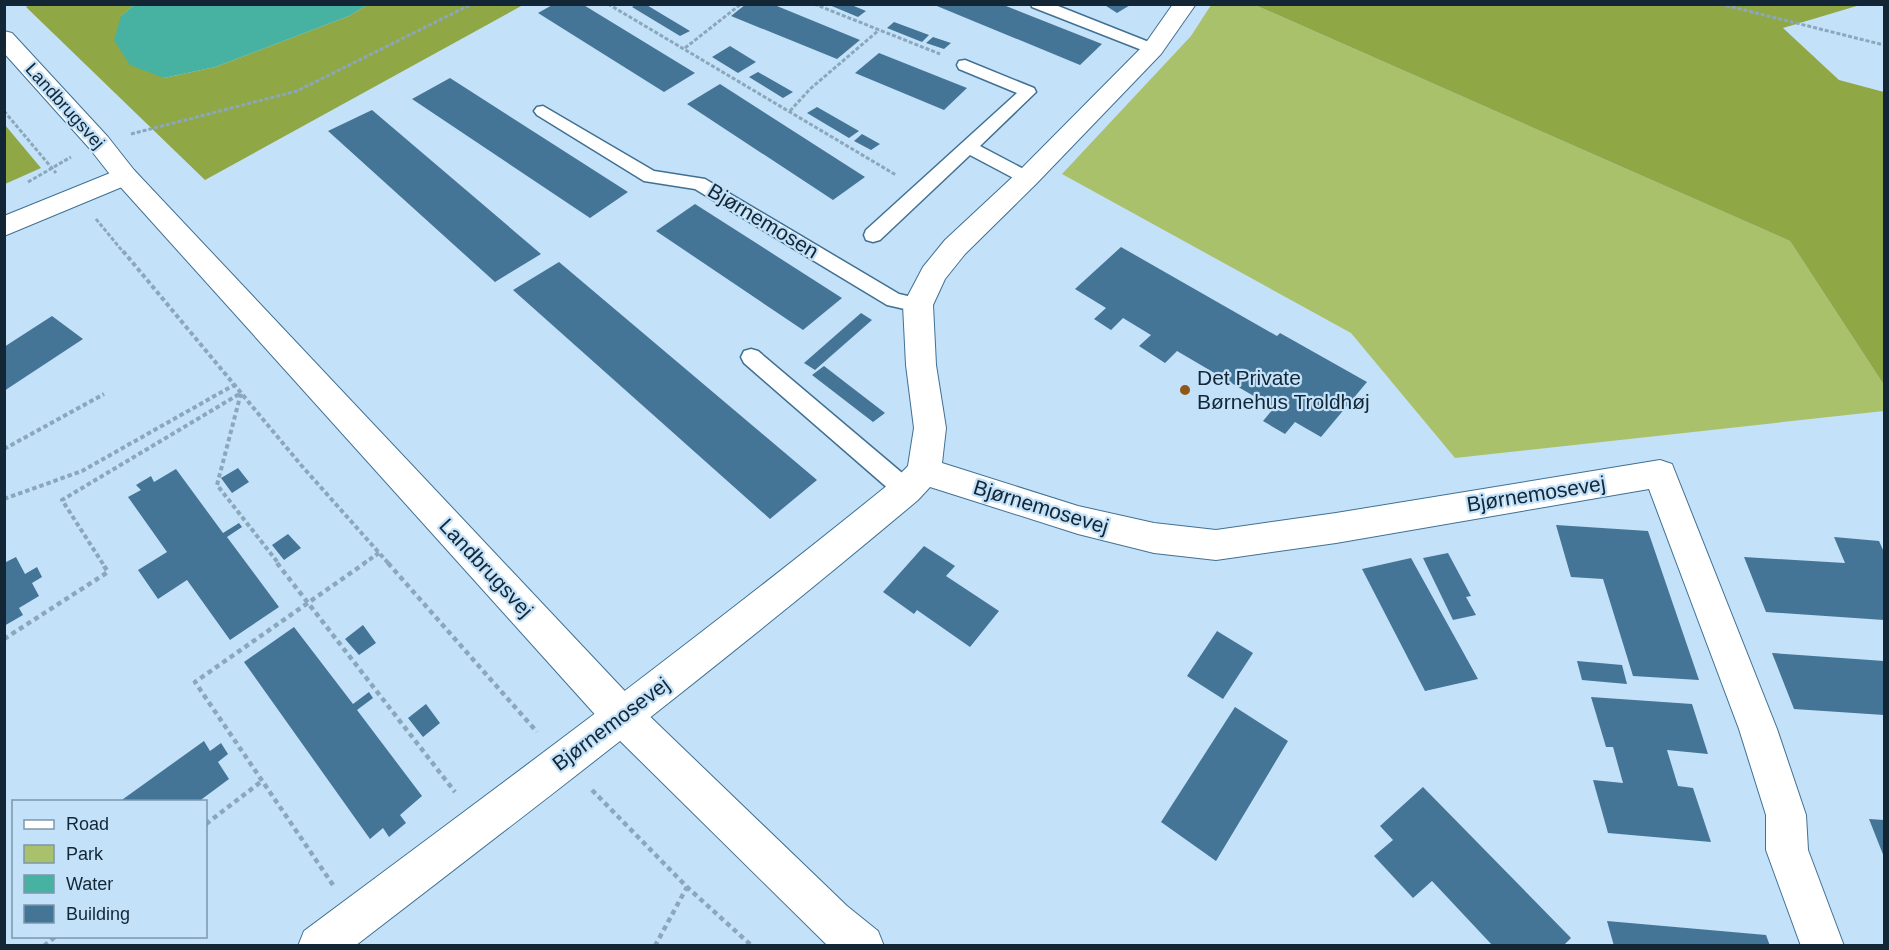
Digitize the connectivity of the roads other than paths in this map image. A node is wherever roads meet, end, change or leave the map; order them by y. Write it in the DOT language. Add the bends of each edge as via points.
graph roads {
  1 [pos="1038,4"];
  2 [pos="1185,4"];
  3 [pos="4,38"];
  4 [pos="1153,49"];
  5 [pos="965,65"];
  6 [pos="543,111"];
  7 [pos="969,147"];
  8 [pos="125,176"];
  9 [pos="1027,178"];
  10 [pos="4,227"];
  11 [pos="873,235"];
  12 [pos="918,305"];
  13 [pos="751,357"];
  14 [pos="915,481"];
  15 [pos="623,717"];
  16 [pos="319,945"];
  17 [pos="863,945"];
  18 [pos="1822,945"];
  1 -- 4 [label="lane"];
  2 -- 4 [label="street"];
  3 -- 8 [label="street, Landbrugsvej"];
  4 -- 9 [label="street"];
  5 -- 7 [label="lane" via="1028,92"];
  6 -- 12 [label="lane, Bjørnemosen" via="650,177 699,183 894,300"];
  7 -- 9 [label="lane"];
  7 -- 11 [label="lane"];
  8 -- 10 [label="street"];
  8 -- 15 [label="street, Landbrugsvej"];
  9 -- 12 [label="street" via="955,247 933,274"];
  12 -- 14 [label="street" via="930,428"];
  13 -- 14 [label="lane"];
  14 -- 15 [label="street, Bjørnemosevej" via="786,590"];
  14 -- 18 [label="street, Bjørnemosevej" via="1154,538 1216,545 1660,474 1758,729 1786,815 1787,850"];
  15 -- 16 [label="street, Bjørnemosevej"];
  15 -- 17 [label="street, Landbrugsvej" via="832,921"];
}
